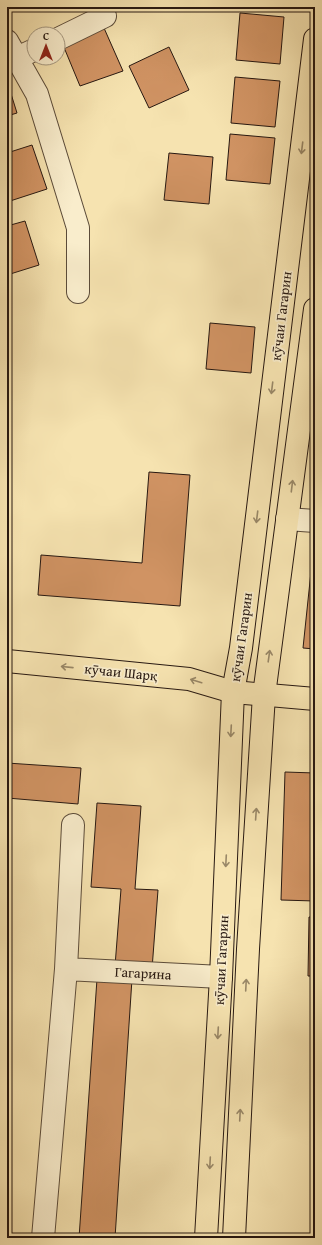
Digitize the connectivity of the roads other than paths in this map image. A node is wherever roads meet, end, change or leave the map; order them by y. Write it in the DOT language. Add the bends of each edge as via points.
graph roads {
  1 [pos="105,16"];
  2 [pos="66,35"];
  3 [pos="315,39"];
  4 [pos="19,50"];
  5 [pos="78,292"];
  6 [pos="315,309"];
  7 [pos="287,519"];
  8 [pos="315,521"];
  9 [pos="7,661"];
  10 [pos="233,692"];
  11 [pos="264,695"];
  12 [pos="315,700"];
  13 [pos="73,825"];
  14 [pos="66,969"];
  15 [pos="221,977"];
  16 [pos="43,1238"];
  17 [pos="206,1238"];
  18 [pos="234,1238"];
  1 -- 2 [label="street"];
  3 -- 10 [label="main road, кӯчаи Гагарин, one-way" via="242,640"];
  4 -- 5 [label="street" via="37,94 78,228"];
  7 -- 6 [label="main road, кӯчаи Гагарин, one-way"];
  7 -- 8 [label="street"];
  11 -- 7 [label="main road, кӯчаи Гагарин, one-way"];
  10 -- 9 [label="main road, кӯчаи Шарқ, one-way" via="189,679"];
  10 -- 11 [label="main road, кӯчаи Шарқ"];
  10 -- 15 [label="main road, кӯчаи Гагарин, one-way"];
  11 -- 12 [label="main road, кӯчаи Шарқ"];
  18 -- 11 [label="main road, кӯчаи Гагарин, one-way"];
  13 -- 14 [label="street"];
  14 -- 15 [label="street, Гагарина"];
  14 -- 16 [label="street"];
  15 -- 17 [label="main road, кӯчаи Гагарин, one-way"];
}
